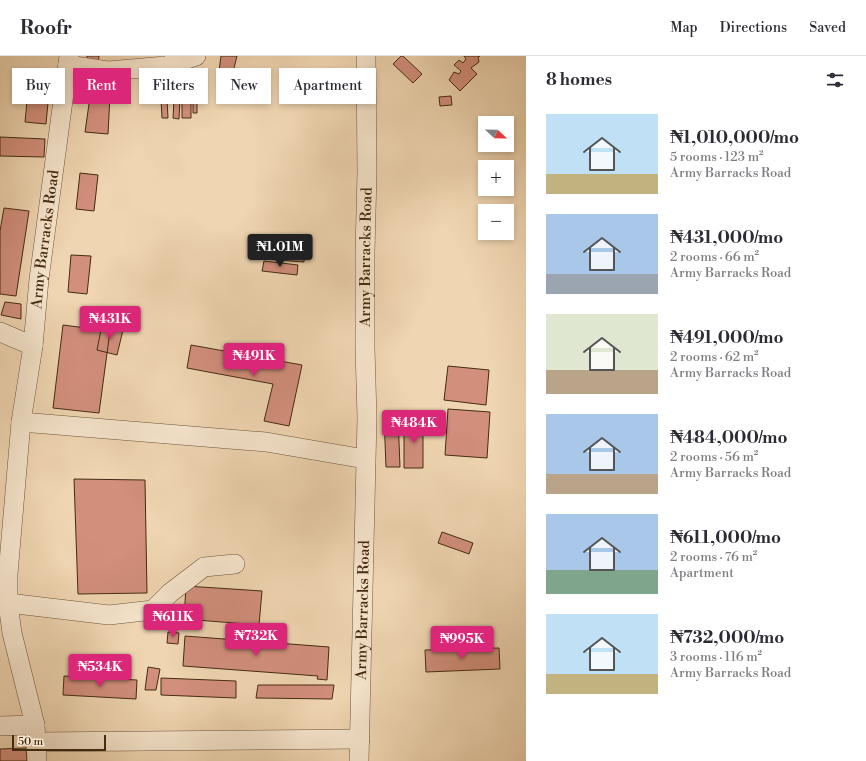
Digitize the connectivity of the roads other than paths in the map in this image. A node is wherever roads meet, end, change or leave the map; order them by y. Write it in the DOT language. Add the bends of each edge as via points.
graph roads {
  1 [pos="196,56"];
  2 [pos="366,56"];
  3 [pos="69,61"];
  4 [pos="0,332"];
  5 [pos="33,346"];
  6 [pos="21,422"];
  7 [pos="365,459"];
  8 [pos="235,564"];
  9 [pos="8,603"];
  10 [pos="0,726"];
  11 [pos="36,734"];
  12 [pos="360,739"];
  13 [pos="37,761"];
  14 [pos="359,761"];
  1 -- 3 [label="street" via="166,66 108,71"];
  2 -- 7 [label="street, Army Barracks Road" via="368,173 365,252"];
  3 -- 5 [label="street, Army Barracks Road" via="39,279"];
  4 -- 5 [label="street"];
  5 -- 6 [label="street, Army Barracks Road"];
  6 -- 7 [label="street" via="266,442"];
  6 -- 9 [label="street, Army Barracks Road" via="8,574"];
  7 -- 12 [label="street, Army Barracks Road"];
  8 -- 9 [label="street" via="204,567 170,593 153,610 109,615"];
  9 -- 11 [label="street, Army Barracks Road" via="12,633"];
  10 -- 11 [label="street"];
  11 -- 12 [label="street"];
  11 -- 13 [label="street, Army Barracks Road"];
  12 -- 14 [label="street, Army Barracks Road"];
}
